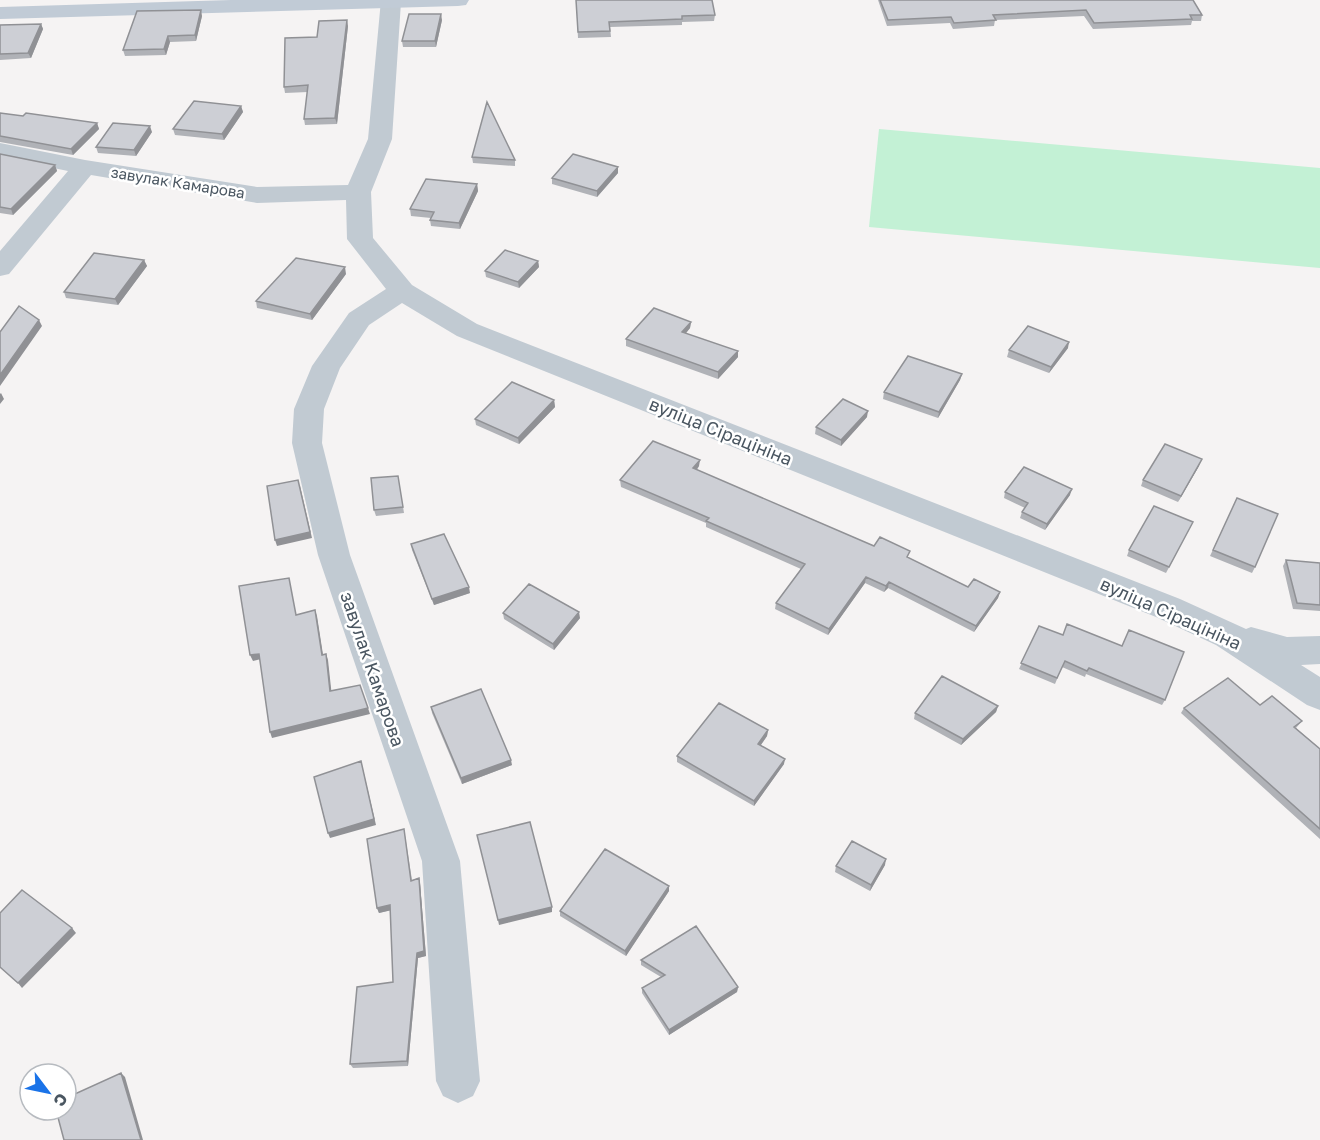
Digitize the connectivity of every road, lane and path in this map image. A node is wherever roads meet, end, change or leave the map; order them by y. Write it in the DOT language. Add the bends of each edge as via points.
graph roads {
  1 [pos="458,0"];
  2 [pos="352,2"];
  3 [pos="390,2"];
  4 [pos="0,13"];
  5 [pos="0,150"];
  6 [pos="85,167"];
  7 [pos="358,192"];
  8 [pos="0,268"];
  9 [pos="402,291"];
  10 [pos="1228,635"];
  11 [pos="1320,650"];
  12 [pos="1320,695"];
  13 [pos="458,1081"];
  1 -- 3 [label="street"];
  2 -- 3 [label="street"];
  2 -- 4 [label="street"];
  3 -- 7 [label="street, вуліца Сірацініна" via="380,139"];
  5 -- 6 [label="street, завулак Камарова"];
  6 -- 7 [label="street, завулак Камарова" via="257,195"];
  6 -- 8 [label="street"];
  7 -- 9 [label="street, вуліца Сірацініна" via="360,238"];
  9 -- 10 [label="street, вуліца Сірацініна" via="467,330"];
  9 -- 13 [label="street, завулак Камарова" via="359,319 326,366 309,409 307,442 334,555 441,861"];
  10 -- 11 [label="street" via="1287,651"];
  10 -- 12 [label="street, вуліца Сірацініна"];
}
